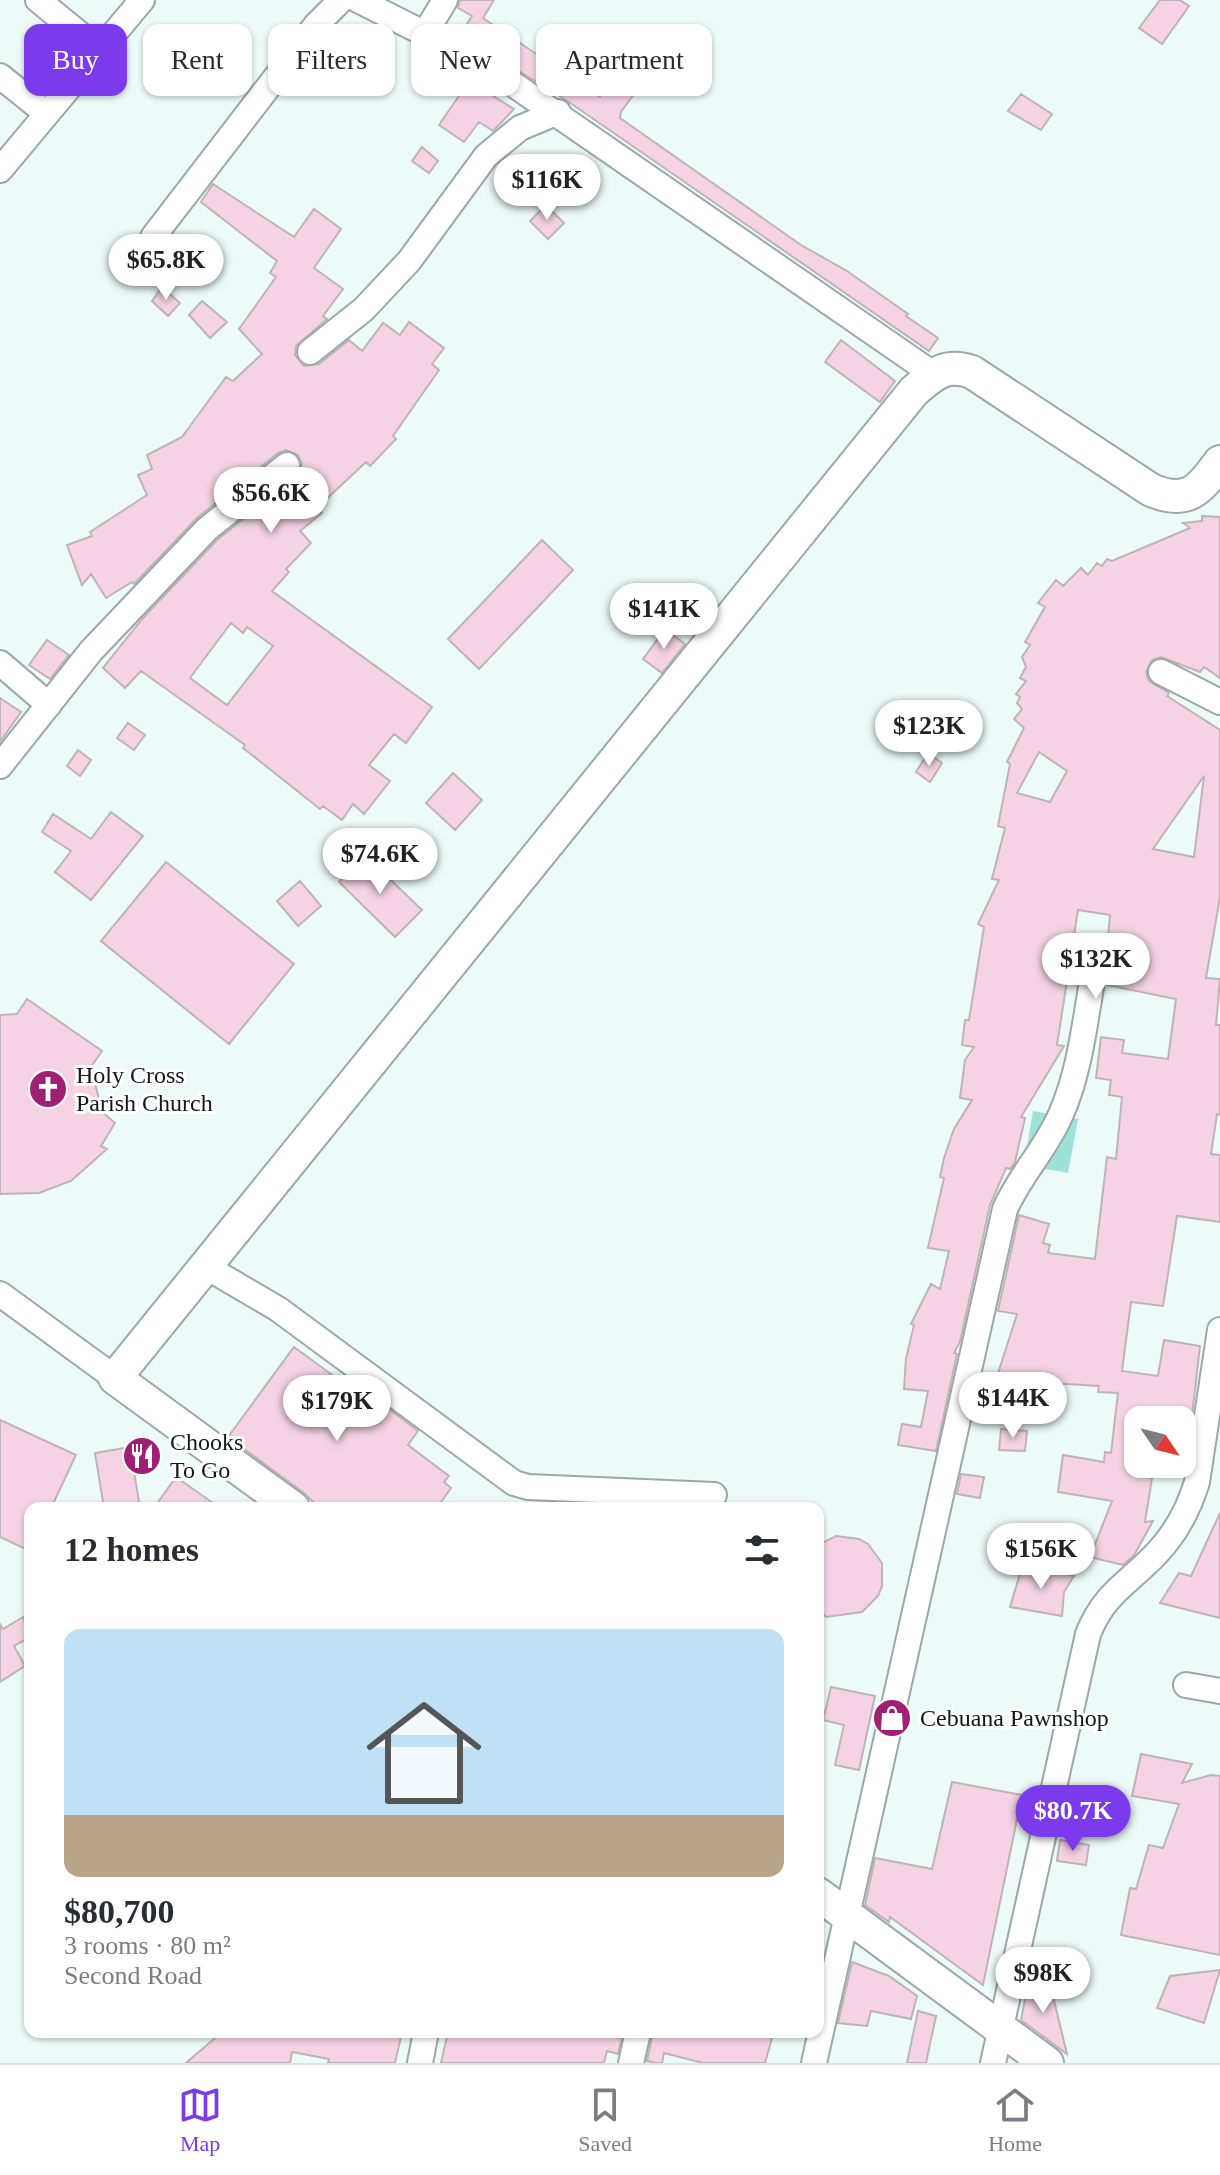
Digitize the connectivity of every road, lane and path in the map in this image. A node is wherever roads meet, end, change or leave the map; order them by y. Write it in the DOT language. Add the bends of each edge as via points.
graph roads {
  1 [pos="38,0"];
  2 [pos="142,0"];
  3 [pos="341,0"];
  4 [pos="358,0"];
  5 [pos="445,0"];
  6 [pos="67,24"];
  7 [pos="120,24"];
  8 [pos="431,24"];
  9 [pos="411,28"];
  10 [pos="0,76"];
  11 [pos="520,87"];
  12 [pos="60,96"];
  13 [pos="558,112"];
  14 [pos="46,113"];
  15 [pos="0,170"];
  16 [pos="153,237"];
  17 [pos="310,352"];
  18 [pos="933,374"];
  19 [pos="1220,462"];
  20 [pos="287,465"];
  21 [pos="0,663"];
  22 [pos="1161,672"];
  23 [pos="1220,702"];
  24 [pos="49,705"];
  25 [pos="0,766"];
  26 [pos="1096,959"];
  27 [pos="208,1268"];
  28 [pos="0,1294"];
  29 [pos="1220,1330"];
  30 [pos="115,1378"];
  31 [pos="714,1495"];
  32 [pos="285,1502"];
  33 [pos="1186,1685"];
  34 [pos="1220,1691"];
  35 [pos="824,1898"];
  36 [pos="846,1915"];
  37 [pos="824,2017"];
  38 [pos="1000,2028"];
  39 [pos="425,2038"];
  40 [pos="637,2038"];
  41 [pos="819,2038"];
  42 [pos="420,2063"];
  43 [pos="631,2063"];
  44 [pos="814,2063"];
  45 [pos="993,2063"];
  46 [pos="1047,2063"];
  1 -- 6 [label="street"];
  2 -- 7 [label="street"];
  3 -- 16 [label="street" via="316,25"];
  4 -- 9 [label="street"];
  5 -- 8 [label="street"];
  10 -- 14 [label="street"];
  11 -- 13 [label="street"];
  12 -- 14 [label="street"];
  13 -- 17 [label="street" via="520,128 486,156 409,261 364,309"];
  13 -- 18 [label="street"];
  14 -- 15 [label="street"];
  18 -- 19 [label="street" via="949,367 972,372 1151,490 1181,498 1201,487"];
  18 -- 27 [label="street"];
  20 -- 24 [label="street" via="207,529 91,651"];
  21 -- 24 [label="street"];
  22 -- 23 [label="street"];
  24 -- 25 [label="street"];
  26 -- 36 [label="street" via="1072,1086 1005,1209"];
  27 -- 30 [label="street"];
  27 -- 31 [label="street" via="278,1309 514,1483"];
  28 -- 30 [label="street"];
  29 -- 38 [label="street" via="1190,1506 1157,1553 1111,1592 1088,1634"];
  30 -- 32 [label="street"];
  33 -- 34 [label="street"];
  35 -- 36 [label="street"];
  36 -- 37 [label="street"];
  36 -- 38 [label="street"];
  38 -- 45 [label="street"];
  38 -- 46 [label="street"];
  39 -- 42 [label="street"];
  40 -- 43 [label="street"];
  41 -- 44 [label="street"];
}
